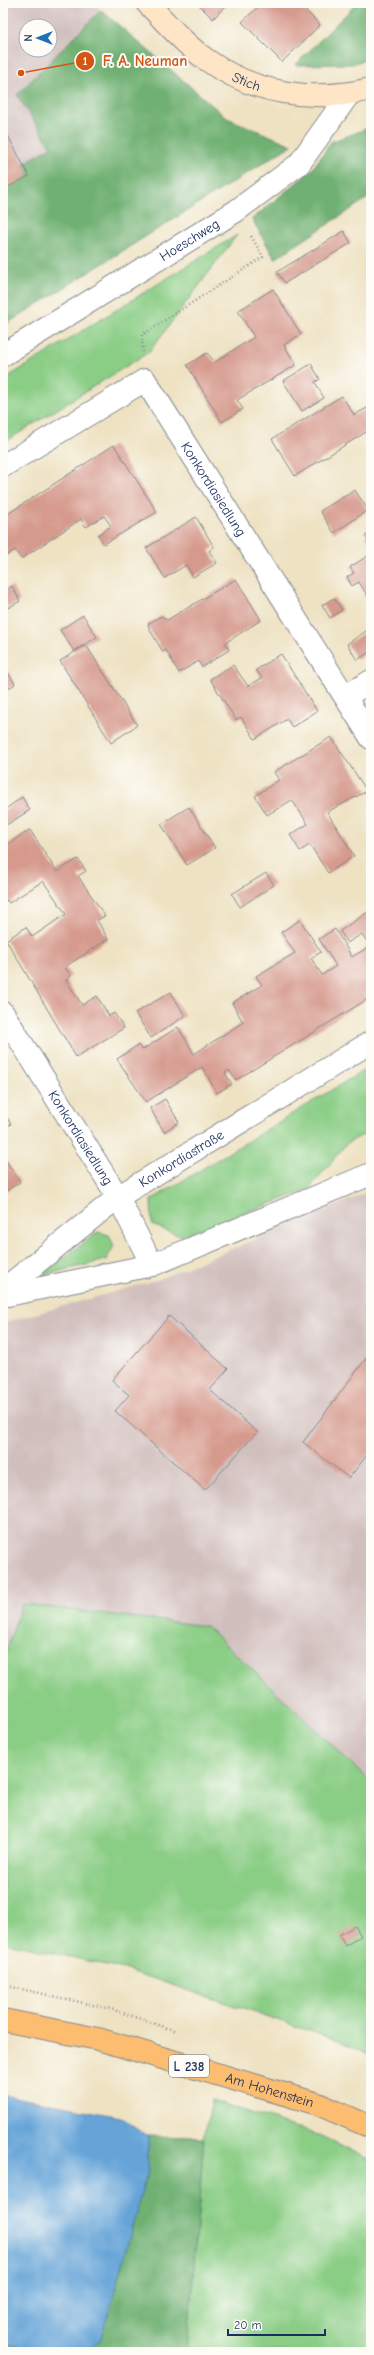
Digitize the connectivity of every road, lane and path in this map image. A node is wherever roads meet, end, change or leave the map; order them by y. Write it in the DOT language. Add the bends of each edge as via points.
graph roads {
  1 [pos="147,3"];
  2 [pos="371,89"];
  3 [pos="349,94"];
  4 [pos="263,257"];
  5 [pos="3,355"];
  6 [pos="145,380"];
  7 [pos="3,466"];
  8 [pos="371,681"];
  9 [pos="346,696"];
  10 [pos="371,738"];
  11 [pos="3,1013"];
  12 [pos="371,1042"];
  13 [pos="371,1174"];
  14 [pos="118,1197"];
  15 [pos="152,1266"];
  16 [pos="3,1290"];
  17 [pos="3,1296"];
  18 [pos="3,2020"];
  19 [pos="371,2127"];
  1 -- 3 [label="main road, Stich" via="203,58 237,77 277,93 313,96"];
  2 -- 3 [label="main road, Stich"];
  3 -- 5 [label="street, Hoeschweg" via="299,164 236,211"];
  4 -- 6 [label="path" via="142,335"];
  6 -- 7 [label="street"];
  6 -- 9 [label="street, Konkordiasiedlung"];
  8 -- 9 [label="street"];
  9 -- 10 [label="street, Konkordiasiedlung"];
  11 -- 14 [label="street, Konkordiasiedlung"];
  12 -- 14 [label="street, Konkordiastraße"];
  13 -- 15 [label="street"];
  14 -- 15 [label="street, Konkordiasiedlung"];
  14 -- 16 [label="street, Konkordiastraße"];
  15 -- 17 [label="street"];
  18 -- 19 [label="main road, Am Hohenstein / L 238" via="113,2044 318,2104"];
}
